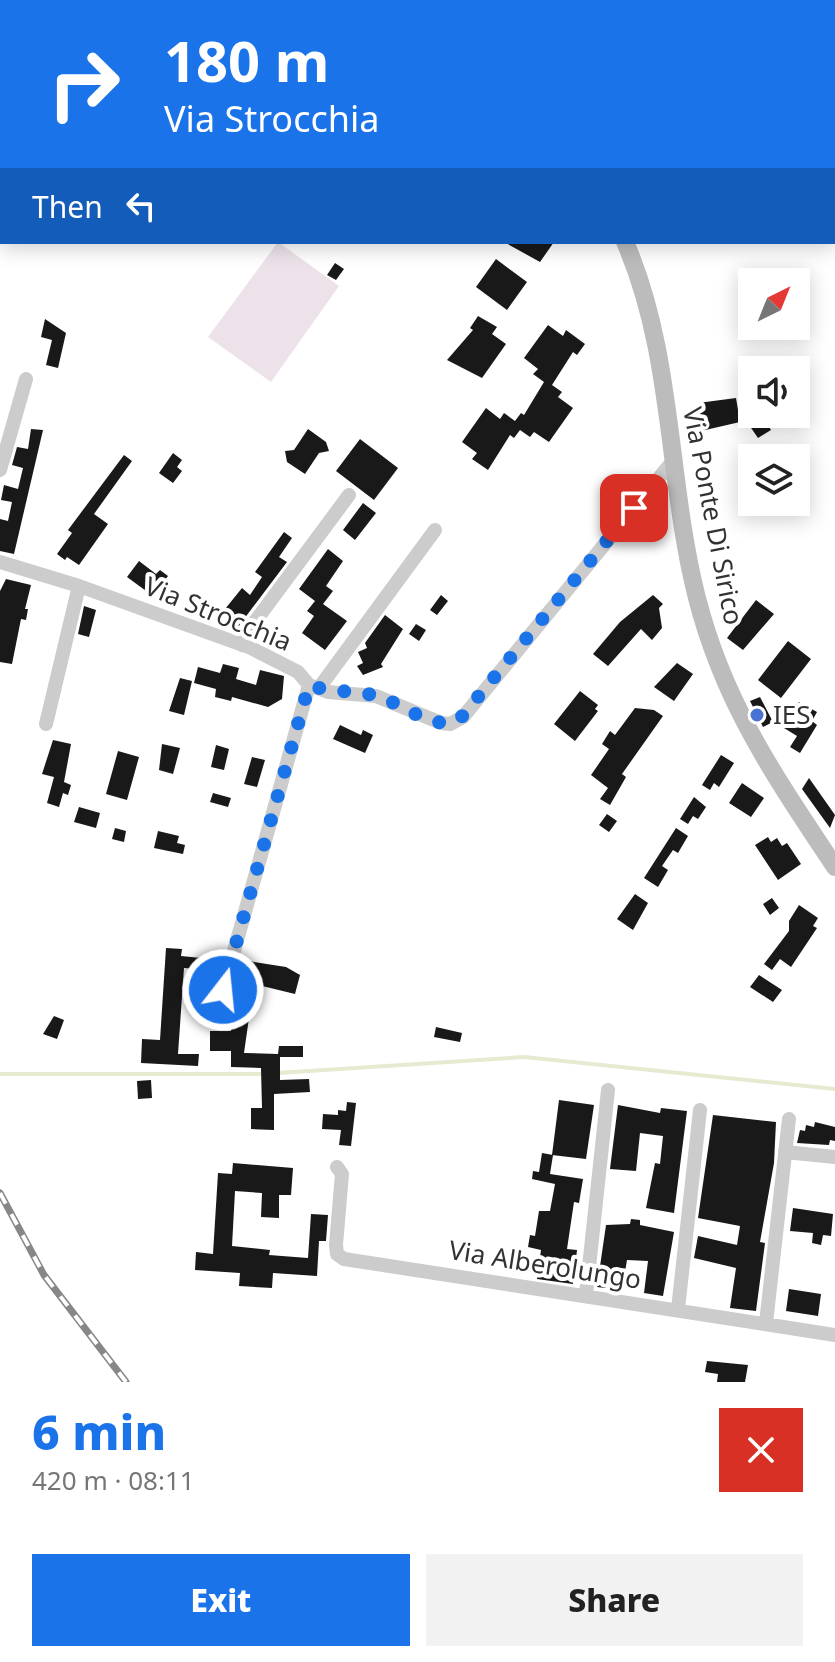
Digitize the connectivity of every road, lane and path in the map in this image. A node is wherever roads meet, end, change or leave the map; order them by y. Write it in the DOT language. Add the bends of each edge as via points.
graph roads {
  1 [pos="626,244"];
  2 [pos="26,379"];
  3 [pos="672,462"];
  4 [pos="0,470"];
  5 [pos="349,495"];
  6 [pos="435,530"];
  7 [pos="0,562"];
  8 [pos="79,586"];
  9 [pos="242,645"];
  10 [pos="314,687"];
  11 [pos="46,724"];
  12 [pos="835,867"];
  13 [pos="223,990"];
  14 [pos="608,1090"];
  15 [pos="700,1110"];
  16 [pos="789,1119"];
  17 [pos="785,1152"];
  18 [pos="835,1157"];
  19 [pos="337,1167"];
  20 [pos="586,1295"];
  21 [pos="678,1309"];
  22 [pos="766,1323"];
  23 [pos="835,1335"];
  1 -- 3 [label="street, Via Ponte Di Sirico" via="651,316"];
  2 -- 4 [label="street"];
  3 -- 10 [label="street, Via Strocchia" via="459,720 441,723 376,696"];
  3 -- 12 [label="street, Via Ponte Di Sirico" via="697,596 732,699 771,774"];
  5 -- 9 [label="street"];
  6 -- 10 [label="street"];
  7 -- 8 [label="street, Via Strocchia"];
  8 -- 9 [label="street, Via Strocchia"];
  8 -- 11 [label="street"];
  9 -- 10 [label="street, Via Strocchia" via="298,672"];
  10 -- 13 [label="street"];
  14 -- 20 [label="street"];
  15 -- 21 [label="street"];
  16 -- 17 [label="street"];
  17 -- 18 [label="street"];
  17 -- 22 [label="street"];
  19 -- 20 [label="street, Via Alberolungo" via="342,1174 336,1245 344,1259"];
  20 -- 21 [label="street, Via Alberolungo"];
  21 -- 22 [label="street, Via Alberolungo"];
  22 -- 23 [label="street, Via Alberolungo"];
}
